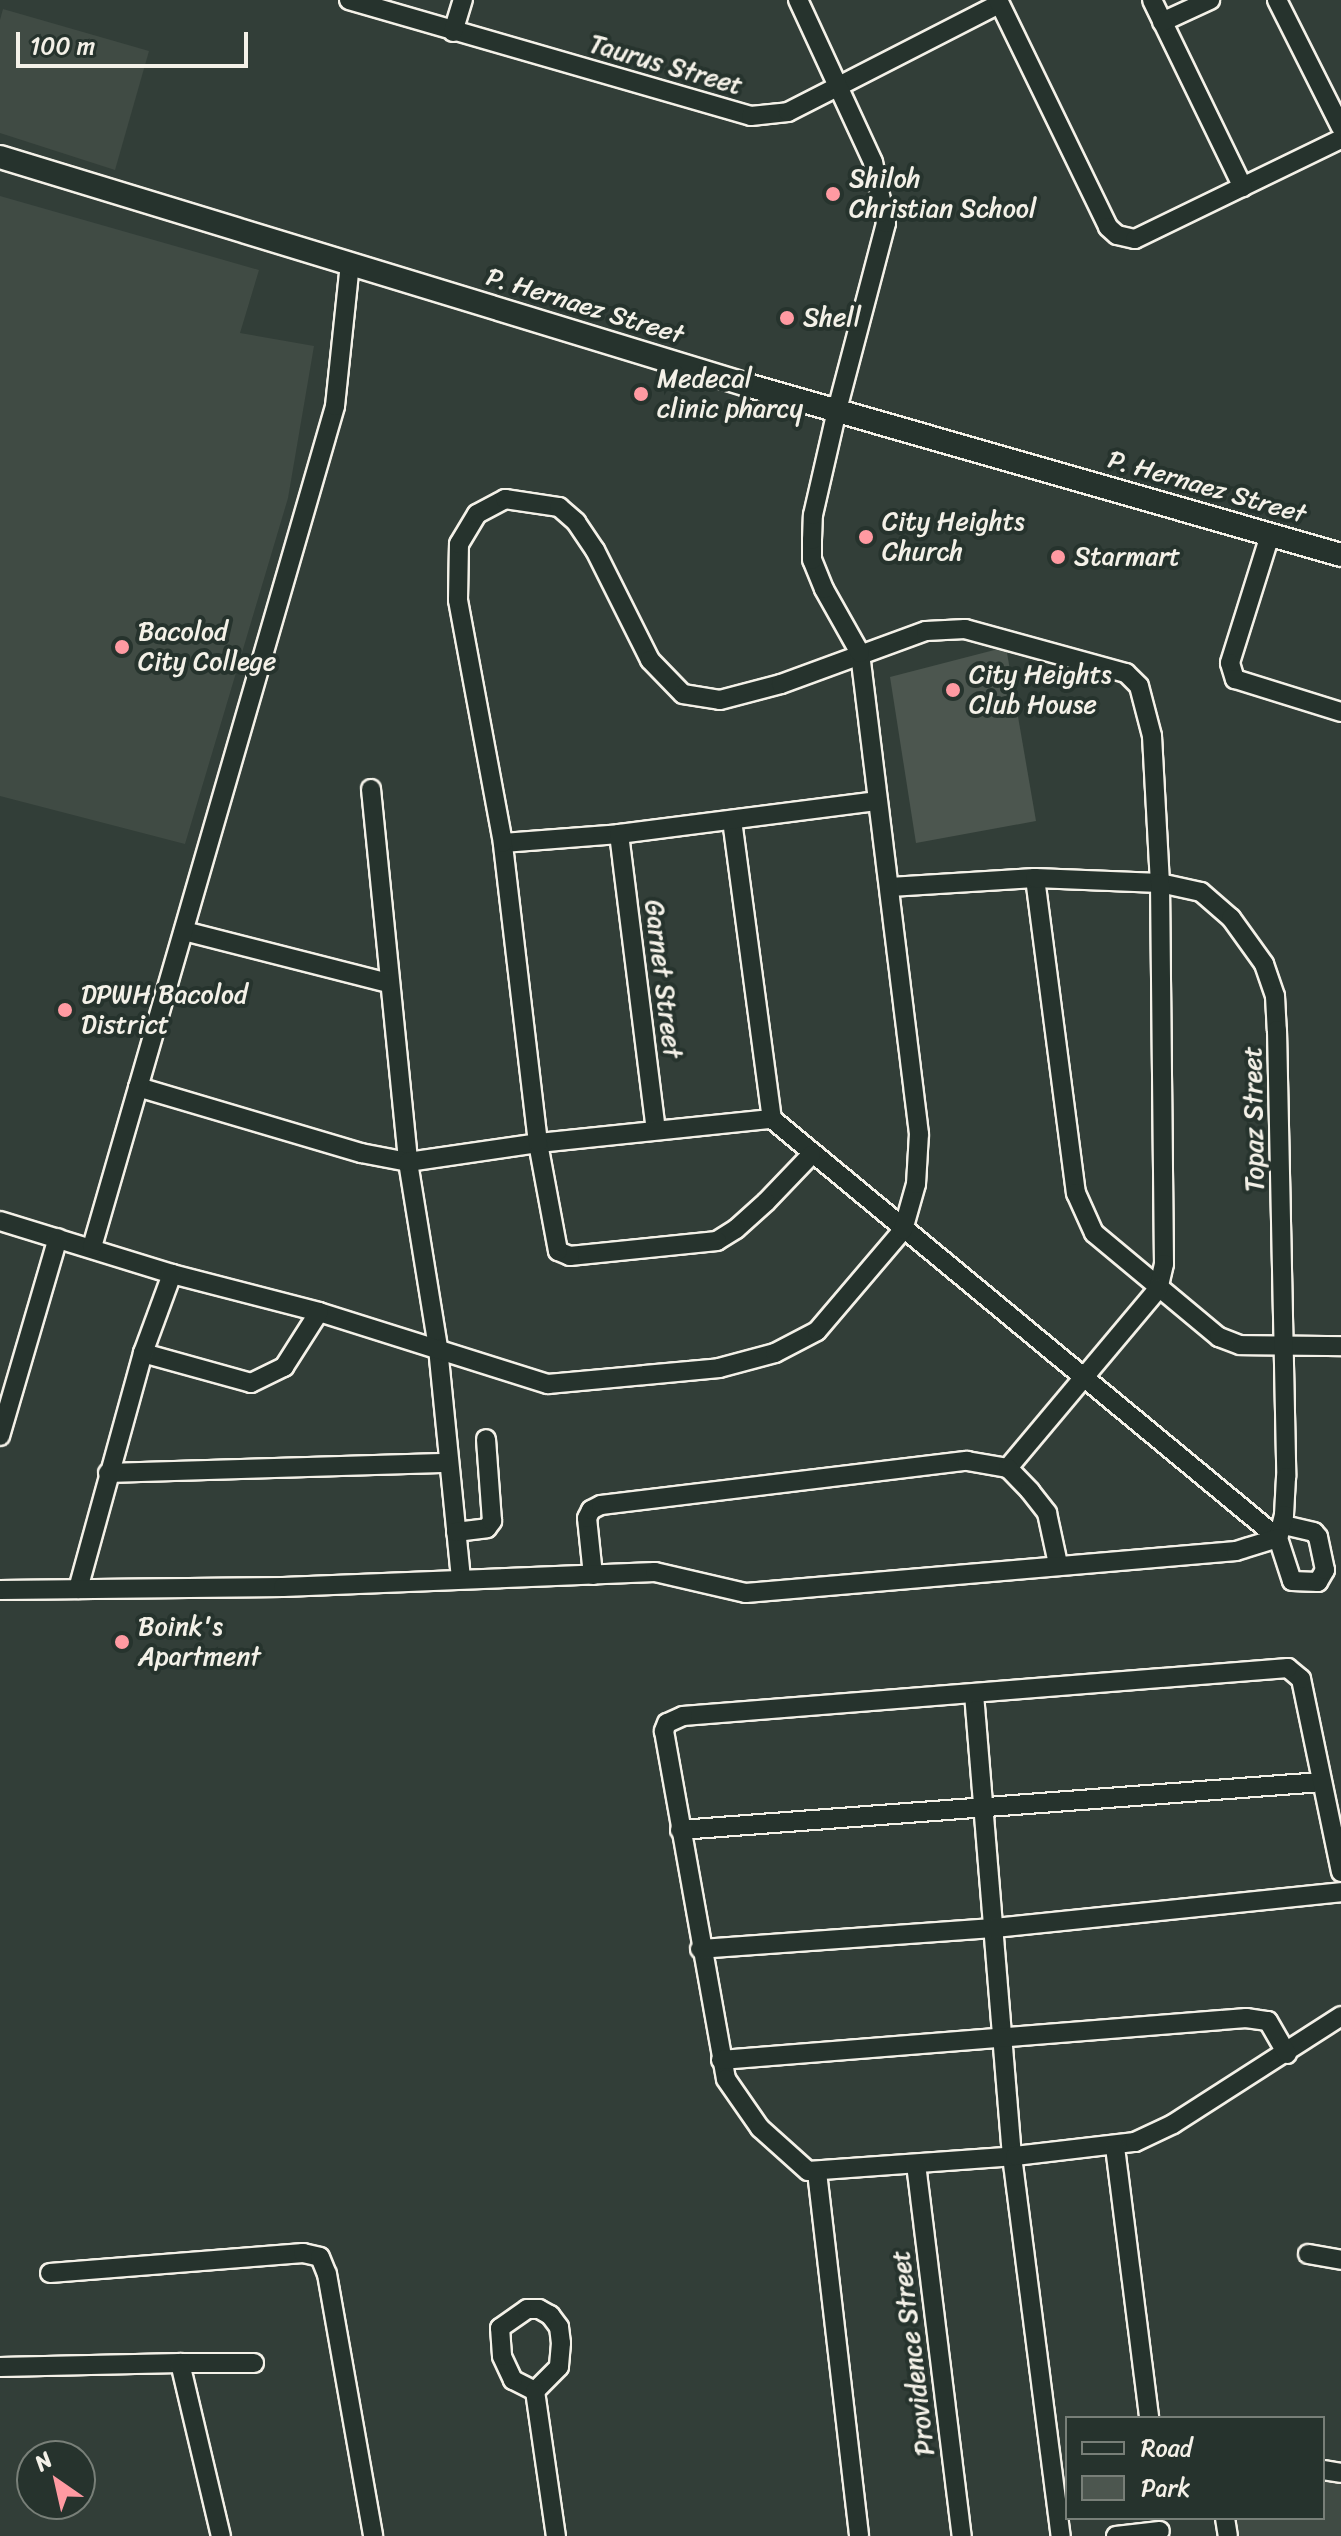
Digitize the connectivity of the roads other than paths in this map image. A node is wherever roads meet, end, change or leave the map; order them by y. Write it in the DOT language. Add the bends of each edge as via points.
graph roads {
  1 [pos="349,0"];
  2 [pos="463,0"];
  3 [pos="798,0"];
  4 [pos="1152,0"];
  5 [pos="1210,0"];
  6 [pos="1277,0"];
  7 [pos="998,2"];
  8 [pos="1162,22"];
  9 [pos="453,32"];
  10 [pos="840,88"];
  11 [pos="1341,127"];
  12 [pos="1341,139"];
  13 [pos="0,157"];
  14 [pos="1243,187"];
  15 [pos="350,263"];
  16 [pos="837,410"];
  17 [pos="1270,535"];
  18 [pos="1341,555"];
  19 [pos="860,653"];
  20 [pos="1341,712"];
  21 [pos="371,789"];
  22 [pos="878,801"];
  23 [pos="732,820"];
  24 [pos="619,834"];
  25 [pos="503,843"];
  26 [pos="1035,878"];
  27 [pos="1160,883"];
  28 [pos="890,887"];
  29 [pos="184,931"];
  30 [pos="388,983"];
  31 [pos="138,1087"];
  32 [pos="772,1119"];
  33 [pos="656,1130"];
  34 [pos="538,1143"];
  35 [pos="811,1155"];
  36 [pos="408,1162"];
  37 [pos="0,1221"];
  38 [pos="903,1230"];
  39 [pos="58,1238"];
  40 [pos="92,1247"];
  41 [pos="172,1274"];
  42 [pos="1158,1289"];
  43 [pos="319,1312"];
  44 [pos="1285,1346"];
  45 [pos="1341,1346"];
  46 [pos="438,1348"];
  47 [pos="143,1353"];
  48 [pos="1085,1379"];
  49 [pos="0,1436"];
  50 [pos="486,1439"];
  51 [pos="449,1463"];
  52 [pos="1008,1468"];
  53 [pos="108,1473"];
  54 [pos="456,1532"];
  55 [pos="1280,1532"];
  56 [pos="1058,1564"];
  57 [pos="593,1575"];
  58 [pos="461,1579"];
  59 [pos="78,1589"];
  60 [pos="0,1590"];
  61 [pos="974,1694"];
  62 [pos="1321,1782"];
  63 [pos="986,1808"];
  64 [pos="680,1830"];
  65 [pos="1341,1872"];
  66 [pos="1341,1892"];
  67 [pos="994,1928"];
  68 [pos="700,1949"];
  69 [pos="1341,2016"];
  70 [pos="1002,2040"];
  71 [pos="1287,2054"];
  72 [pos="721,2060"];
  73 [pos="1115,2147"];
  74 [pos="1012,2156"];
  75 [pos="916,2164"];
  76 [pos="817,2172"];
  77 [pos="1308,2254"];
  78 [pos="1341,2260"];
  79 [pos="50,2273"];
  80 [pos="180,2363"];
  81 [pos="254,2363"];
  82 [pos="0,2367"];
  83 [pos="535,2391"];
  84 [pos="1149,2416"];
  85 [pos="1160,2528"];
  86 [pos="221,2536"];
  87 [pos="373,2536"];
  88 [pos="556,2536"];
  89 [pos="859,2536"];
  90 [pos="962,2536"];
  91 [pos="1061,2536"];
  92 [pos="1116,2536"];
  1 -- 9 [label="street, Taurus Street"];
  2 -- 9 [label="street"];
  3 -- 10 [label="street"];
  4 -- 8 [label="street"];
  5 -- 8 [label="street"];
  6 -- 11 [label="street"];
  7 -- 10 [label="street, Taurus Street"];
  7 -- 14 [label="street" via="1108,227 1117,235 1135,239"];
  8 -- 14 [label="street"];
  9 -- 10 [label="street, Taurus Street" via="751,116 788,112"];
  10 -- 16 [label="street" via="873,162 886,223"];
  12 -- 14 [label="street"];
  13 -- 15 [label="main road, P. Hernaez Street"];
  15 -- 16 [label="main road, P. Hernaez Street"];
  15 -- 29 [label="street" via="335,406"];
  16 -- 17 [label="main road, P. Hernaez Street"];
  16 -- 19 [label="street" via="813,515 812,560"];
  17 -- 18 [label="main road, P. Hernaez Street"];
  17 -- 20 [label="street" via="1230,663 1235,679"];
  19 -- 22 [label="street"];
  19 -- 25 [label="street" via="781,684 720,700 683,694 650,660 576,522 559,507 505,499 477,514 459,544 458,600"];
  19 -- 27 [label="street" via="926,631 965,629 1126,673 1144,696 1152,736"];
  21 -- 30 [label="street"];
  22 -- 23 [label="street"];
  22 -- 28 [label="street"];
  23 -- 24 [label="street"];
  23 -- 32 [label="street"];
  24 -- 25 [label="street"];
  24 -- 33 [label="street, Garnet Street"];
  25 -- 34 [label="street"];
  26 -- 27 [label="street, Topaz Street"];
  26 -- 28 [label="street, Topaz Street"];
  26 -- 42 [label="street" via="1076,1193 1094,1233"];
  27 -- 42 [label="street" via="1166,1235"];
  27 -- 44 [label="street, Topaz Street" via="1201,892 1231,918 1264,964 1275,996"];
  28 -- 38 [label="street" via="919,1134 916,1184"];
  29 -- 30 [label="street"];
  29 -- 31 [label="street"];
  30 -- 36 [label="street"];
  31 -- 36 [label="street"];
  31 -- 40 [label="street"];
  32 -- 33 [label="street"];
  32 -- 35 [label="street"];
  33 -- 34 [label="street"];
  34 -- 35 [label="street" via="553,1240 558,1251 570,1256 717,1241 766,1202"];
  34 -- 36 [label="street"];
  35 -- 38 [label="street"];
  36 -- 46 [label="street"];
  37 -- 39 [label="street"];
  38 -- 46 [label="street" via="817,1331 748,1363 548,1384"];
  38 -- 48 [label="street"];
  39 -- 40 [label="street"];
  39 -- 49 [label="street"];
  40 -- 41 [label="street"];
  41 -- 43 [label="street"];
  41 -- 47 [label="street"];
  42 -- 44 [label="street" via="1219,1337 1240,1345"];
  42 -- 48 [label="street"];
  43 -- 46 [label="street"];
  43 -- 47 [label="street" via="284,1367 251,1383"];
  44 -- 45 [label="street"];
  44 -- 55 [label="street, Topaz Street"];
  46 -- 51 [label="street"];
  47 -- 53 [label="street"];
  48 -- 52 [label="street"];
  48 -- 55 [label="street"];
  50 -- 54 [label="street" via="492,1521 487,1528"];
  51 -- 53 [label="street"];
  51 -- 54 [label="street"];
  52 -- 56 [label="street" via="1047,1513"];
  52 -- 57 [label="street" via="967,1461 601,1505 587,1518"];
  53 -- 59 [label="street"];
  54 -- 58 [label="street"];
  55 -- 56 [label="street" via="1236,1551"];
  56 -- 57 [label="street" via="746,1593 664,1573"];
  57 -- 58 [label="street"];
  58 -- 59 [label="street"];
  59 -- 60 [label="street"];
  61 -- 62 [label="street" via="1288,1668 1301,1679"];
  61 -- 63 [label="street"];
  61 -- 64 [label="street" via="674,1718 664,1731"];
  62 -- 63 [label="street"];
  62 -- 65 [label="street"];
  63 -- 64 [label="street"];
  63 -- 67 [label="street"];
  64 -- 68 [label="street"];
  66 -- 67 [label="street"];
  67 -- 68 [label="street"];
  67 -- 70 [label="street"];
  68 -- 72 [label="street"];
  69 -- 71 [label="street"];
  70 -- 71 [label="street" via="1246,2018 1268,2021"];
  70 -- 72 [label="street"];
  70 -- 74 [label="street"];
  71 -- 73 [label="street" via="1155,2134"];
  72 -- 76 [label="street" via="735,2095 760,2128 808,2171"];
  73 -- 74 [label="street"];
  73 -- 84 [label="street"];
  74 -- 75 [label="street"];
  74 -- 91 [label="street"];
  75 -- 76 [label="street"];
  75 -- 90 [label="street, Providence Street"];
  76 -- 89 [label="street"];
  77 -- 78 [label="street"];
  79 -- 87 [label="street" via="303,2253 320,2257"];
  80 -- 81 [label="street"];
  80 -- 82 [label="street"];
  80 -- 86 [label="street"];
  83 -- 83 [label="street" via="559,2367 561,2343 550,2315 527,2309 500,2328 502,2356 513,2380"];
  83 -- 88 [label="street"];
  85 -- 92 [label="street"];
}
